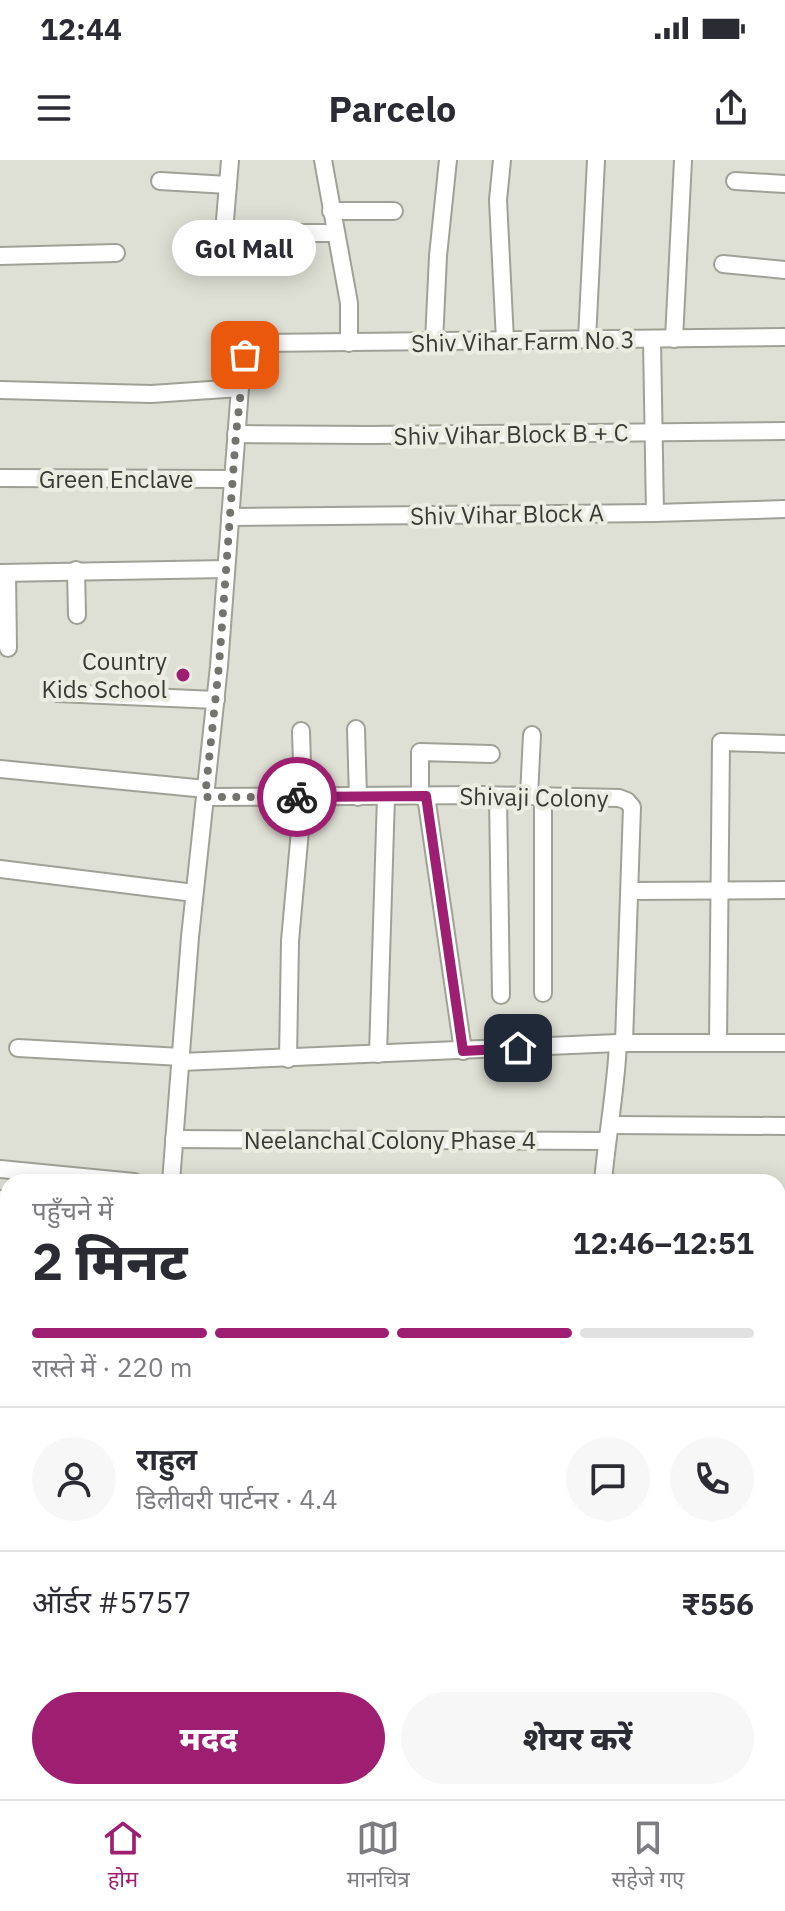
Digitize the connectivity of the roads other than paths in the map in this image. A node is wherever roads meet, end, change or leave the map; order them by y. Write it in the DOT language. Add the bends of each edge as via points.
graph roads {
  1 [pos="230,160"];
  2 [pos="323,160"];
  3 [pos="448,160"];
  4 [pos="502,160"];
  5 [pos="596,160"];
  6 [pos="683,160"];
  7 [pos="160,181"];
  8 [pos="735,181"];
  9 [pos="785,184"];
  10 [pos="228,185"];
  11 [pos="331,211"];
  12 [pos="394,211"];
  13 [pos="225,220"];
  14 [pos="265,233"];
  15 [pos="335,233"];
  16 [pos="116,253"];
  17 [pos="0,256"];
  18 [pos="723,264"];
  19 [pos="785,270"];
  20 [pos="785,337"];
  21 [pos="587,339"];
  22 [pos="674,339"];
  23 [pos="505,340"];
  24 [pos="652,340"];
  25 [pos="434,342"];
  26 [pos="349,343"];
  27 [pos="240,388"];
  28 [pos="0,390"];
  29 [pos="785,431"];
  30 [pos="654,432"];
  31 [pos="236,434"];
  32 [pos="0,478"];
  33 [pos="233,479"];
  34 [pos="785,509"];
  35 [pos="655,513"];
  36 [pos="230,517"];
  37 [pos="226,569"];
  38 [pos="76,570"];
  39 [pos="3,573"];
  40 [pos="77,615"];
  41 [pos="8,648"];
  42 [pos="57,693"];
  43 [pos="216,700"];
  44 [pos="356,729"];
  45 [pos="301,731"];
  46 [pos="532,735"];
  47 [pos="785,744"];
  48 [pos="491,754"];
  49 [pos="0,769"];
  50 [pos="206,793"];
  51 [pos="386,796"];
  52 [pos="423,796"];
  53 [pos="498,796"];
  54 [pos="536,796"];
  55 [pos="303,797"];
  56 [pos="358,797"];
  57 [pos="0,869"];
  58 [pos="721,890"];
  59 [pos="785,890"];
  60 [pos="630,891"];
  61 [pos="194,893"];
  62 [pos="543,993"];
  63 [pos="501,995"];
  64 [pos="621,1042"];
  65 [pos="718,1043"];
  66 [pos="785,1043"];
  67 [pos="18,1048"];
  68 [pos="463,1051"];
  69 [pos="378,1054"];
  70 [pos="288,1059"];
  71 [pos="181,1060"];
  72 [pos="785,1126"];
  73 [pos="609,1133"];
  74 [pos="174,1139"];
  75 [pos="0,1169"];
  76 [pos="52,1174"];
  77 [pos="172,1174"];
  78 [pos="604,1174"];
  1 -- 10 [label="street"];
  2 -- 11 [label="street"];
  3 -- 25 [label="street"];
  4 -- 23 [label="street" via="498,200"];
  5 -- 21 [label="street"];
  6 -- 22 [label="street"];
  7 -- 10 [label="street"];
  8 -- 9 [label="street"];
  10 -- 13 [label="street"];
  11 -- 12 [label="street"];
  11 -- 15 [label="street"];
  14 -- 15 [label="street"];
  15 -- 26 [label="street" via="349,303"];
  16 -- 17 [label="street"];
  18 -- 19 [label="street"];
  20 -- 22 [label="street, Shiv Vihar Farm No 3"];
  21 -- 23 [label="street, Shiv Vihar Farm No 3"];
  21 -- 24 [label="street, Shiv Vihar Farm No 3"];
  22 -- 24 [label="street, Shiv Vihar Farm No 3"];
  23 -- 25 [label="street, Shiv Vihar Farm No 3"];
  24 -- 30 [label="street"];
  25 -- 26 [label="street, Shiv Vihar Farm No 3"];
  26 -- 27 [label="street, Shiv Vihar Farm No 3" via="261,343 245,355"];
  27 -- 28 [label="street" via="151,394"];
  27 -- 31 [label="street"];
  29 -- 30 [label="street, Shiv Vihar Block B + C"];
  30 -- 31 [label="street, Shiv Vihar Block B + C"];
  30 -- 35 [label="street"];
  31 -- 33 [label="street"];
  32 -- 33 [label="street, Green Enclave"];
  33 -- 36 [label="street"];
  34 -- 35 [label="street, Shiv Vihar Block A"];
  35 -- 36 [label="street, Shiv Vihar Block A"];
  36 -- 37 [label="street"];
  37 -- 38 [label="street"];
  37 -- 43 [label="street"];
  38 -- 39 [label="street"];
  38 -- 40 [label="street"];
  39 -- 41 [label="street"];
  42 -- 43 [label="street"];
  43 -- 50 [label="street"];
  44 -- 56 [label="street"];
  45 -- 55 [label="street"];
  46 -- 54 [label="street"];
  47 -- 58 [label="street" via="721,742"];
  48 -- 52 [label="street" via="420,752"];
  49 -- 50 [label="street, Shivaji Colony"];
  50 -- 55 [label="street, Shivaji Colony"];
  50 -- 61 [label="street"];
  51 -- 52 [label="street, Shivaji Colony"];
  51 -- 56 [label="street, Shivaji Colony"];
  51 -- 69 [label="street"];
  52 -- 53 [label="street, Shivaji Colony"];
  52 -- 68 [label="street"];
  53 -- 54 [label="street, Shivaji Colony"];
  53 -- 63 [label="street"];
  54 -- 60 [label="street, Shivaji Colony" via="627,801 632,807"];
  54 -- 62 [label="street"];
  55 -- 56 [label="street, Shivaji Colony"];
  55 -- 70 [label="street" via="290,941"];
  57 -- 61 [label="street"];
  58 -- 59 [label="street"];
  58 -- 60 [label="street"];
  58 -- 65 [label="street"];
  60 -- 64 [label="street"];
  61 -- 71 [label="street"];
  64 -- 65 [label="street"];
  64 -- 68 [label="street"];
  64 -- 73 [label="street"];
  65 -- 66 [label="street"];
  67 -- 71 [label="street"];
  68 -- 69 [label="street"];
  69 -- 70 [label="street"];
  70 -- 71 [label="street"];
  71 -- 74 [label="street"];
  72 -- 73 [label="street, Neelanchal Colony Phase 4"];
  73 -- 74 [label="street, Neelanchal Colony Phase 4"];
  73 -- 78 [label="street"];
  74 -- 77 [label="street"];
  75 -- 76 [label="street"];
}
